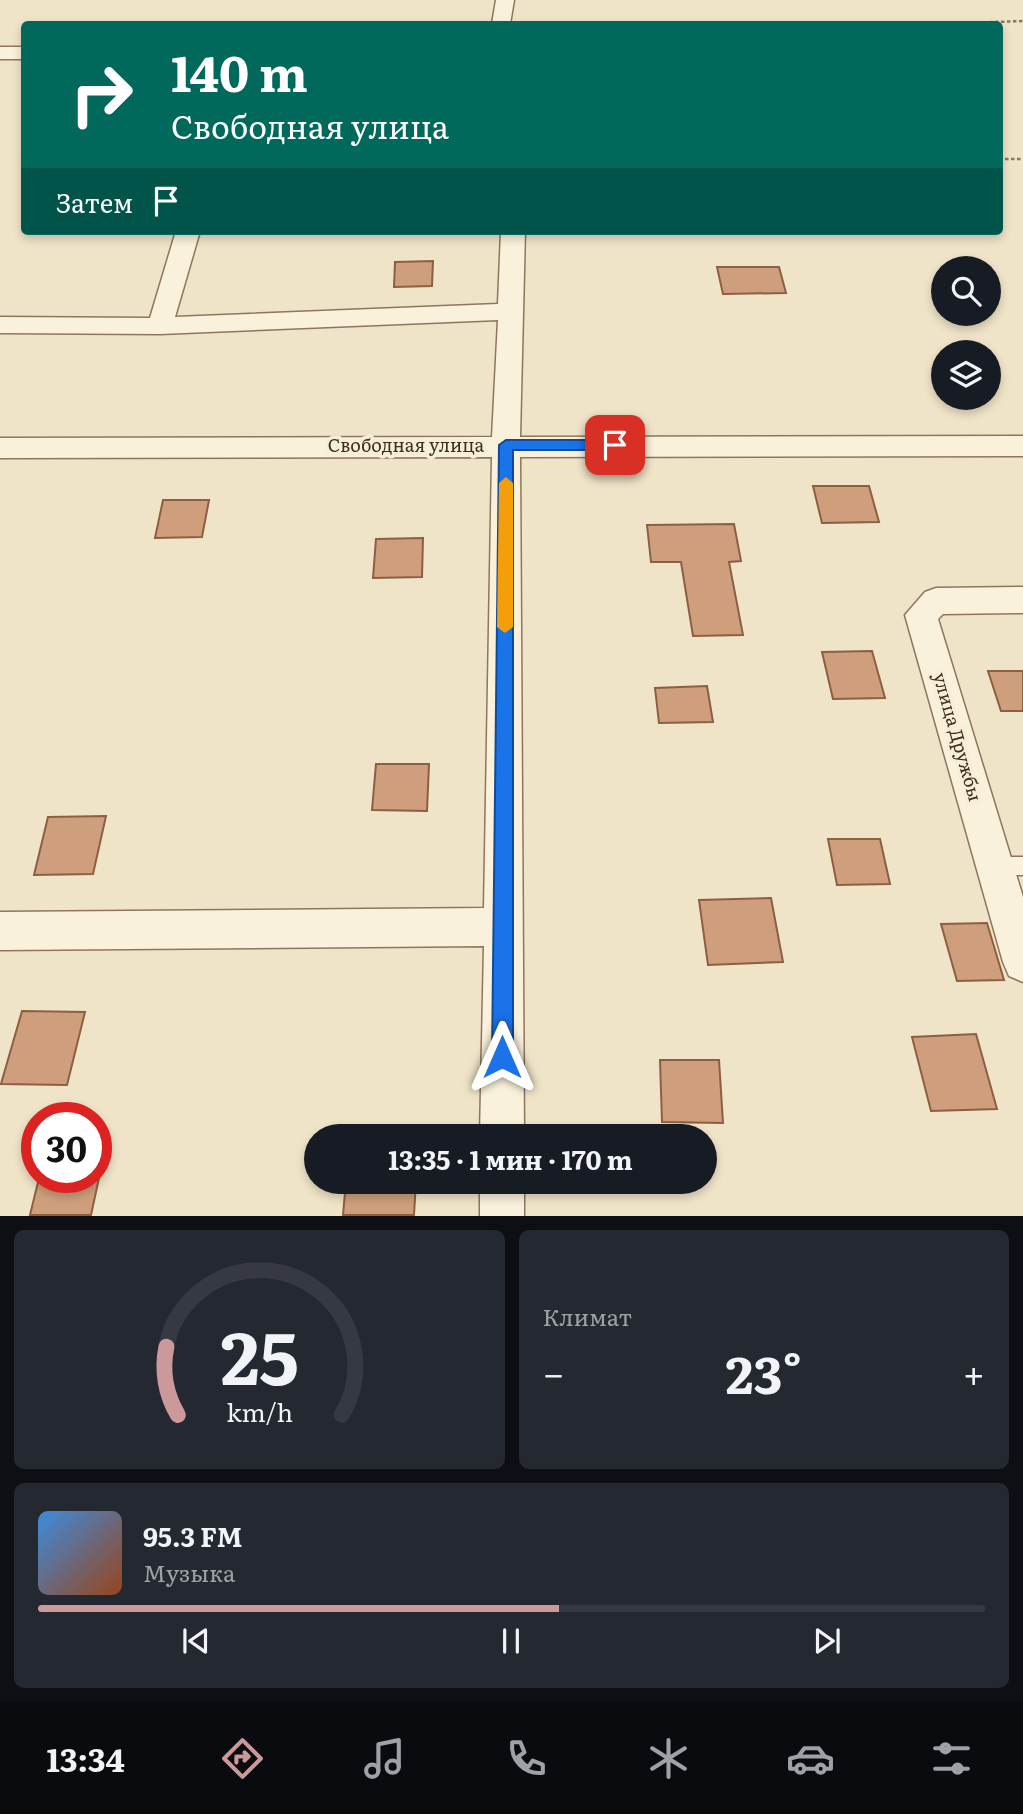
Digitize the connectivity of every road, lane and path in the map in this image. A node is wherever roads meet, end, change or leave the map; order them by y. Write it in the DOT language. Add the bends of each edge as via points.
graph roads {
  1 [pos="505,0"];
  2 [pos="502,21"];
  3 [pos="1023,21"];
  4 [pos="1003,22"];
  5 [pos="0,52"];
  6 [pos="21,53"];
  7 [pos="1003,159"];
  8 [pos="1023,159"];
  9 [pos="187,235"];
  10 [pos="513,235"];
  11 [pos="509,312"];
  12 [pos="0,325"];
  13 [pos="160,326"];
  14 [pos="506,445"];
  15 [pos="1023,446"];
  16 [pos="0,448"];
  17 [pos="1023,600"];
  18 [pos="1009,866"];
  19 [pos="503,927"];
  20 [pos="0,931"];
  21 [pos="1023,962"];
  22 [pos="502,1124"];
  23 [pos="502,1194"];
  24 [pos="502,1216"];
  1 -- 2 [label="street"];
  3 -- 4 [label="path"];
  5 -- 6 [label="street"];
  7 -- 8 [label="path"];
  9 -- 13 [label="street"];
  10 -- 11 [label="street"];
  11 -- 13 [label="street"];
  11 -- 14 [label="street"];
  12 -- 13 [label="street"];
  14 -- 15 [label="street, Свободная улица"];
  14 -- 16 [label="street, Свободная улица"];
  14 -- 19 [label="street"];
  17 -- 18 [label="street, улица Дружбы" via="936,601 921,615"];
  18 -- 21 [label="street, улица Дружбы"];
  19 -- 20 [label="street"];
  19 -- 22 [label="street"];
  23 -- 24 [label="street"];
}
